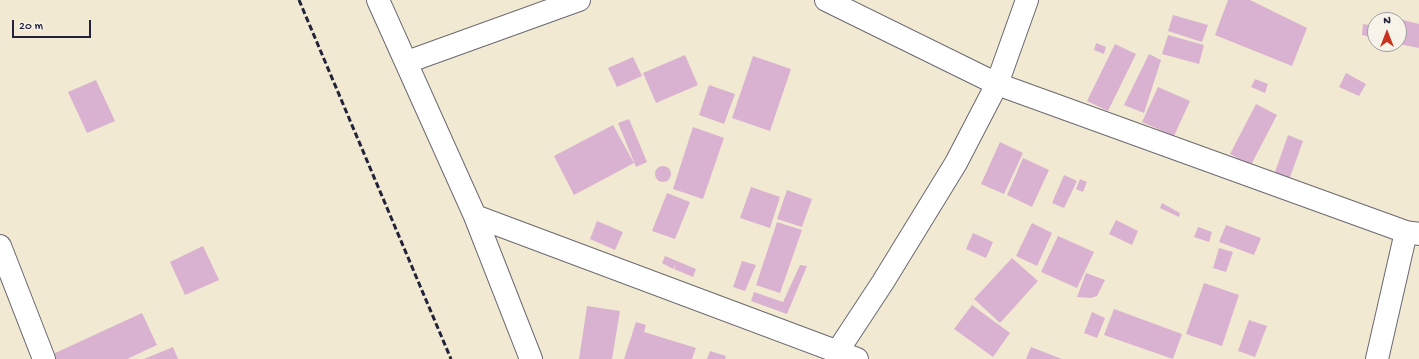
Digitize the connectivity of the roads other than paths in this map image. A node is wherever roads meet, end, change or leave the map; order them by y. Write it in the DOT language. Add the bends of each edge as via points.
graph roads {
  1 [pos="378,0"];
  2 [pos="579,0"];
  3 [pos="826,0"];
  4 [pos="1027,0"];
  5 [pos="407,62"];
  6 [pos="997,84"];
  7 [pos="475,216"];
  8 [pos="1412,233"];
  9 [pos="0,246"];
  10 [pos="847,355"];
  11 [pos="44,359"];
  12 [pos="531,359"];
  13 [pos="1377,359"];
  1 -- 5 [label="street"];
  2 -- 5 [label="street"];
  3 -- 6 [label="street"];
  4 -- 6 [label="street"];
  5 -- 7 [label="street"];
  6 -- 8 [label="street"];
  6 -- 10 [label="street" via="956,163 884,282"];
  7 -- 10 [label="street"];
  7 -- 12 [label="street"];
  8 -- 13 [label="street"];
  9 -- 11 [label="street"];
}
